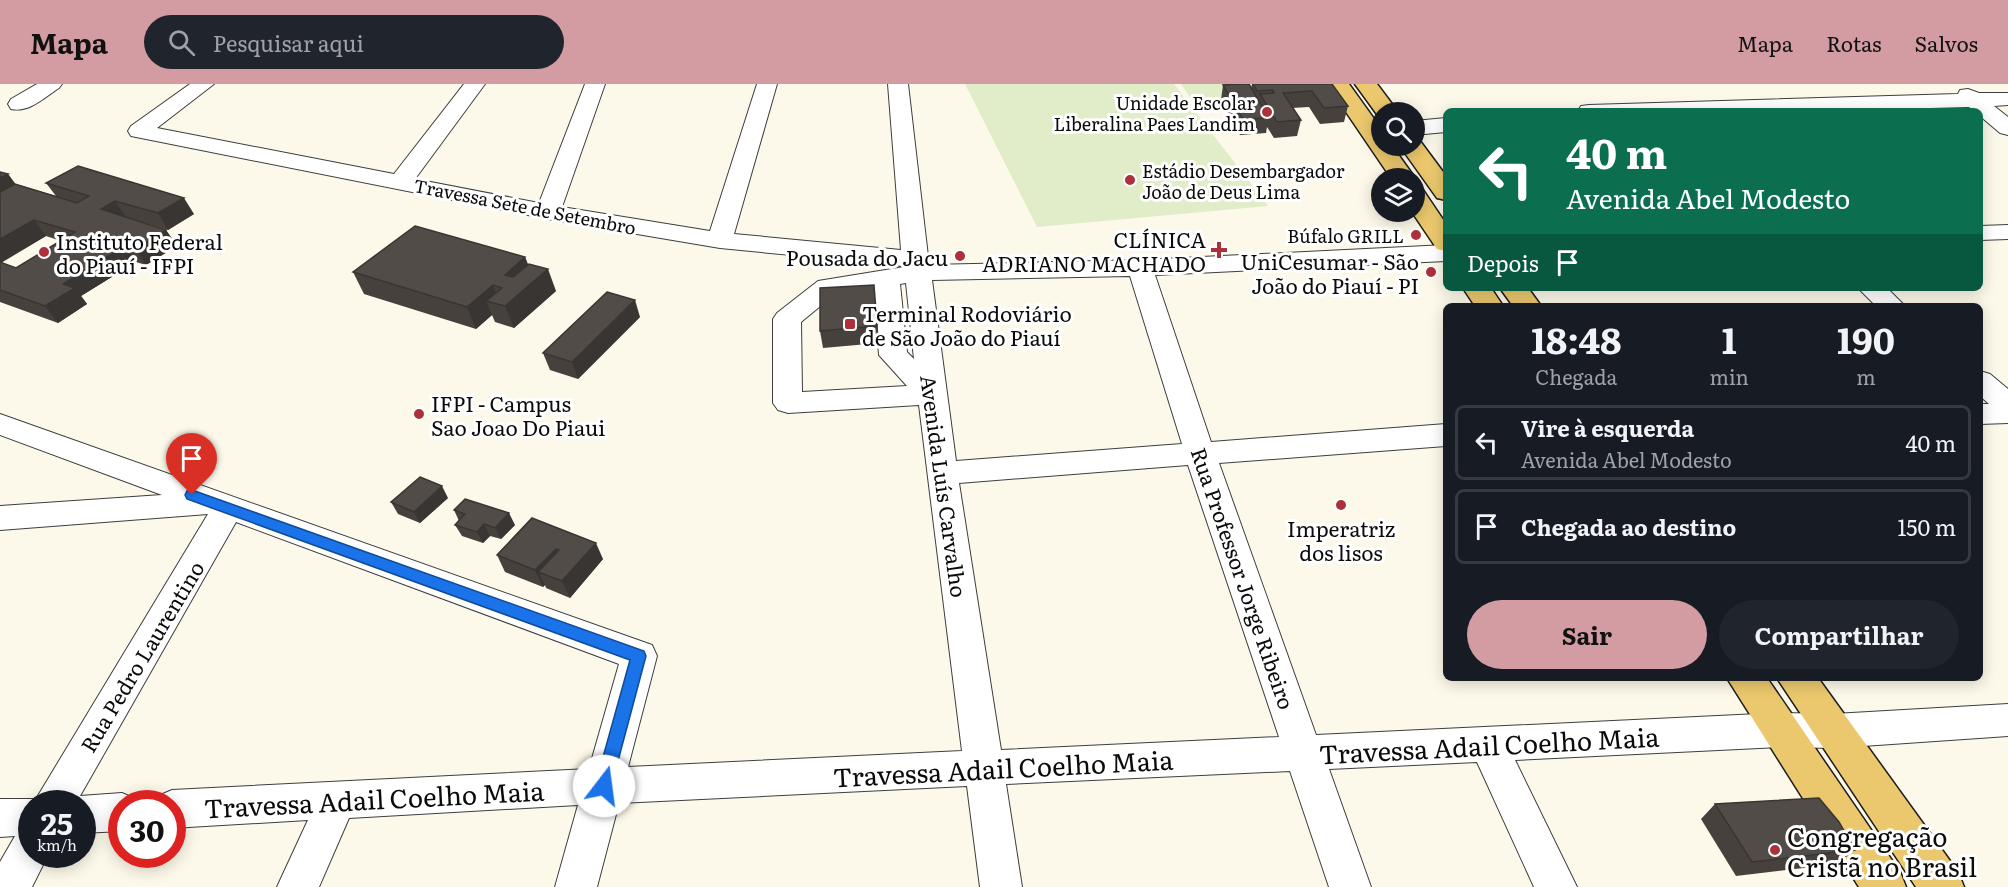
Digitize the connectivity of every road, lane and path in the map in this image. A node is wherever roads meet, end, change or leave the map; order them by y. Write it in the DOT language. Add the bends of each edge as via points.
graph roads {
  1 [pos="52,84"];
  2 [pos="204,84"];
  3 [pos="475,84"];
  4 [pos="595,84"];
  5 [pos="766,84"];
  6 [pos="898,84"];
  7 [pos="1338,84"];
  8 [pos="1366,84"];
  9 [pos="1956,84"];
  10 [pos="1646,91"];
  11 [pos="2008,99"];
  12 [pos="1975,101"];
  13 [pos="1380,102"];
  14 [pos="19,104"];
  15 [pos="1665,108"];
  16 [pos="1760,108"];
  17 [pos="1443,125"];
  18 [pos="1425,127"];
  19 [pos="2008,128"];
  20 [pos="1443,135"];
  21 [pos="1425,137"];
  22 [pos="1419,156"];
  23 [pos="1396,168"];
  24 [pos="400,182"];
  25 [pos="1443,189"];
  26 [pos="548,212"];
  27 [pos="1425,212"];
  28 [pos="2008,232"];
  29 [pos="1983,233"];
  30 [pos="1443,238"];
  31 [pos="720,240"];
  32 [pos="1443,253"];
  33 [pos="916,266"];
  34 [pos="1140,268"];
  35 [pos="886,278"];
  36 [pos="1874,291"];
  37 [pos="1888,303"];
  38 [pos="1983,383"];
  39 [pos="933,394"];
  40 [pos="2008,404"];
  41 [pos="2008,413"];
  42 [pos="1983,414"];
  43 [pos="0,424"];
  44 [pos="1443,435"];
  45 [pos="1200,454"];
  46 [pos="942,473"];
  47 [pos="221,506"];
  48 [pos="0,518"];
  49 [pos="1748,681"];
  50 [pos="1798,681"];
  51 [pos="2008,720"];
  52 [pos="1781,730"];
  53 [pos="1834,731"];
  54 [pos="1488,744"];
  55 [pos="1304,753"];
  56 [pos="984,767"];
  57 [pos="604,786"];
  58 [pos="62,790"];
  59 [pos="337,801"];
  60 [pos="186,808"];
  61 [pos="18,817"];
  62 [pos="0,818"];
  63 [pos="19,868"];
  64 [pos="9,887"];
  65 [pos="298,887"];
  66 [pos="576,887"];
  67 [pos="1001,887"];
  68 [pos="1350,887"];
  69 [pos="1556,887"];
  70 [pos="1884,887"];
  71 [pos="1942,887"];
  1 -- 14 [label="street"];
  2 -- 24 [label="street, Travessa Sete de Setembro" via="139,131"];
  3 -- 24 [label="street"];
  4 -- 26 [label="street"];
  5 -- 31 [label="street"];
  6 -- 33 [label="street, Avenida Luís Carvalho"];
  7 -- 23 [label="main road"];
  8 -- 13 [label="main road"];
  9 -- 12 [label="street"];
  10 -- 15 [label="street"];
  11 -- 12 [label="street"];
  12 -- 16 [label="street"];
  12 -- 19 [label="street"];
  17 -- 18 [label="street"];
  20 -- 21 [label="street"];
  22 -- 25 [label="main road"];
  24 -- 26 [label="street, Travessa Sete de Setembro"];
  26 -- 31 [label="street, Travessa Sete de Setembro"];
  27 -- 30 [label="main road"];
  28 -- 29 [label="street"];
  31 -- 33 [label="street, Travessa Sete de Setembro"];
  32 -- 34 [label="street, Travessa Sete de Setembro"];
  33 -- 34 [label="street, Travessa Sete de Setembro"];
  33 -- 35 [label="street"];
  33 -- 39 [label="street, Avenida Luís Carvalho"];
  34 -- 45 [label="street, Rua Professor Jorge Ribeiro"];
  35 -- 39 [label="street" via="893,355"];
  35 -- 39 [label="street" via="827,287 787,318 788,403"];
  36 -- 37 [label="street"];
  38 -- 40 [label="street"];
  39 -- 46 [label="street, Avenida Luís Carvalho"];
  41 -- 42 [label="street"];
  43 -- 47 [label="street"];
  44 -- 45 [label="street"];
  45 -- 46 [label="street"];
  45 -- 55 [label="street, Rua Professor Jorge Ribeiro"];
  46 -- 56 [label="street, Avenida Luís Carvalho"];
  47 -- 48 [label="street"];
  47 -- 57 [label="street" via="639,656"];
  47 -- 58 [label="street, Rua Pedro Laurentino"];
  49 -- 52 [label="main road"];
  50 -- 53 [label="main road"];
  51 -- 53 [label="street, Travessa Adail Coelho Maia"];
  52 -- 53 [label="street, Travessa Adail Coelho Maia"];
  52 -- 54 [label="street, Travessa Adail Coelho Maia"];
  52 -- 70 [label="main road"];
  53 -- 71 [label="main road"];
  54 -- 55 [label="street, Travessa Adail Coelho Maia"];
  54 -- 69 [label="street"];
  55 -- 56 [label="street, Travessa Adail Coelho Maia"];
  55 -- 68 [label="street, Rua Professor Jorge Ribeiro"];
  56 -- 57 [label="street, Travessa Adail Coelho Maia"];
  56 -- 67 [label="street, Avenida Luís Carvalho"];
  57 -- 59 [label="street, Travessa Adail Coelho Maia"];
  57 -- 66 [label="street"];
  59 -- 60 [label="street, Travessa Adail Coelho Maia"];
  59 -- 65 [label="street"];
  61 -- 62 [label="street"];
  63 -- 64 [label="street"];
}
